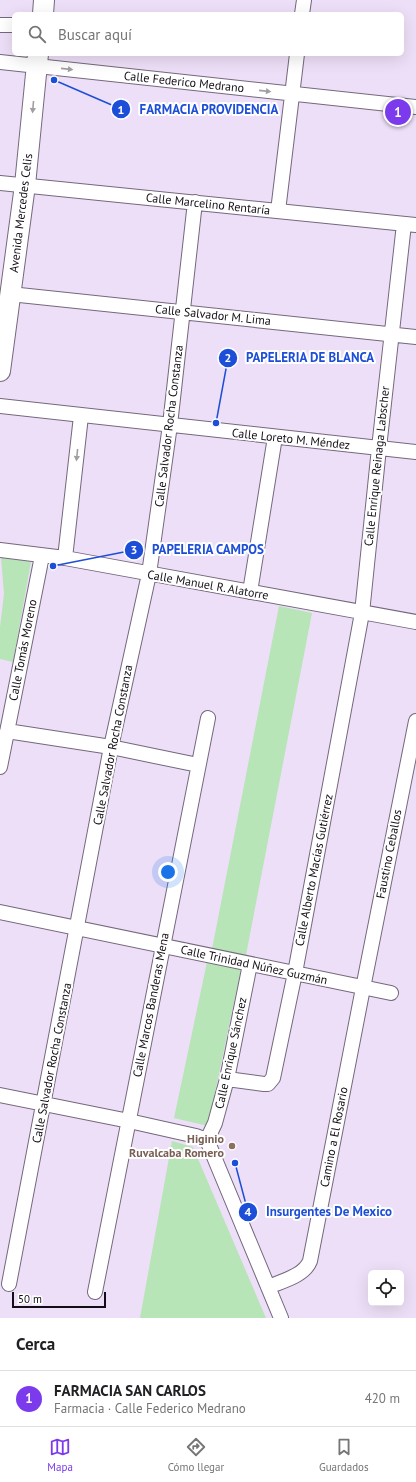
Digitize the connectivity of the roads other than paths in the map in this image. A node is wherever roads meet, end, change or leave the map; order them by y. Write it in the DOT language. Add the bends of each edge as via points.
graph roads {
  1 [pos="44,0"];
  2 [pos="304,0"];
  3 [pos="43,12"];
  4 [pos="302,12"];
  5 [pos="0,25"];
  6 [pos="12,25"];
  7 [pos="297,56"];
  8 [pos="37,60"];
  9 [pos="0,62"];
  10 [pos="292,94"];
  11 [pos="416,107"];
  12 [pos="0,183"];
  13 [pos="26,186"];
  14 [pos="195,202"];
  15 [pos="278,211"];
  16 [pos="410,225"];
  17 [pos="10,294"];
  18 [pos="182,312"];
  19 [pos="3,320"];
  20 [pos="392,334"];
  21 [pos="416,337"];
  22 [pos="0,371"];
  23 [pos="0,406"];
  24 [pos="81,416"];
  25 [pos="170,425"];
  26 [pos="274,437"];
  27 [pos="379,448"];
  28 [pos="416,452"];
  29 [pos="0,550"];
  30 [pos="42,556"];
  31 [pos="65,558"];
  32 [pos="149,574"];
  33 [pos="250,592"];
  34 [pos="362,613"];
  35 [pos="416,622"];
  36 [pos="208,718"];
  37 [pos="416,721"];
  38 [pos="7,731"];
  39 [pos="111,748"];
  40 [pos="198,765"];
  41 [pos="0,767"];
  42 [pos="0,912"];
  43 [pos="78,928"];
  44 [pos="163,946"];
  45 [pos="250,964"];
  46 [pos="295,973"];
  47 [pos="363,988"];
  48 [pos="391,993"];
  49 [pos="227,1079"];
  50 [pos="0,1095"];
  51 [pos="44,1104"];
  52 [pos="129,1121"];
  53 [pos="207,1140"];
  54 [pos="9,1284"];
  55 [pos="268,1287"];
  56 [pos="95,1292"];
  57 [pos="281,1318"];
  1 -- 3 [label="main road"];
  2 -- 4 [label="street"];
  5 -- 6 [label="street"];
  7 -- 10 [label="street"];
  8 -- 9 [label="street, Calle Federico Medrano"];
  8 -- 10 [label="street, Calle Federico Medrano, one-way"];
  8 -- 13 [label="main road, Avenida Mercedes Celis, one-way"];
  10 -- 11 [label="street, Calle Federico Medrano"];
  10 -- 15 [label="street"];
  12 -- 13 [label="street, Calle Marcelino Rentaría"];
  13 -- 14 [label="street, Calle Marcelino Rentaría"];
  13 -- 17 [label="main road, Avenida Mercedes Celis"];
  14 -- 15 [label="street, Calle Marcelino Rentaría"];
  14 -- 18 [label="street, Calle Salvador Rocha Constanza"];
  15 -- 16 [label="street, Calle Marcelino Rentaría"];
  16 -- 20 [label="street, Calle Enrique Reinaga Labscher"];
  17 -- 18 [label="street, Calle Salvador M. Lima"];
  17 -- 19 [label="main road, Avenida Mercedes Celis"];
  18 -- 20 [label="street, Calle Salvador M. Lima"];
  18 -- 25 [label="street, Calle Salvador Rocha Constanza"];
  19 -- 22 [label="main road, Avenida Mercedes Celis"];
  20 -- 21 [label="street, Calle Salvador M. Lima"];
  20 -- 27 [label="street, Calle Enrique Reinaga Labscher"];
  23 -- 24 [label="street, Calle Loreto M. Méndez"];
  24 -- 25 [label="street, Calle Loreto M. Méndez"];
  24 -- 31 [label="street, one-way"];
  25 -- 26 [label="street, Calle Loreto M. Méndez"];
  25 -- 32 [label="street, Calle Salvador Rocha Constanza"];
  26 -- 27 [label="street, Calle Loreto M. Méndez"];
  26 -- 33 [label="street"];
  27 -- 28 [label="street, Calle Loreto M. Méndez"];
  27 -- 34 [label="street, Calle Enrique Reinaga Labscher"];
  29 -- 30 [label="street, Calle Manuel R. Alatorre"];
  30 -- 31 [label="street, Calle Manuel R. Alatorre"];
  30 -- 38 [label="street, Calle Tomás Moreno"];
  31 -- 32 [label="street, Calle Manuel R. Alatorre"];
  32 -- 33 [label="street, Calle Manuel R. Alatorre"];
  32 -- 39 [label="street, Calle Salvador Rocha Constanza"];
  33 -- 34 [label="street, Calle Manuel R. Alatorre"];
  34 -- 35 [label="street, Calle Manuel R. Alatorre"];
  34 -- 46 [label="street, Calle Alberto Macías Gutiérrez"];
  36 -- 40 [label="street, Calle Marcos Banderas Mena"];
  37 -- 47 [label="street, Faustino Ceballos"];
  38 -- 39 [label="street"];
  38 -- 41 [label="street, Calle Tomás Moreno"];
  39 -- 40 [label="street"];
  39 -- 43 [label="street, Calle Salvador Rocha Constanza"];
  40 -- 44 [label="street, Calle Marcos Banderas Mena"];
  42 -- 43 [label="street, Calle Trinidad Núñez Guzmán"];
  43 -- 44 [label="street, Calle Trinidad Núñez Guzmán"];
  43 -- 51 [label="street, Calle Salvador Rocha Constanza"];
  44 -- 45 [label="street, Calle Trinidad Núñez Guzmán"];
  44 -- 52 [label="street, Calle Marcos Banderas Mena"];
  45 -- 46 [label="street, Calle Trinidad Núñez Guzmán"];
  45 -- 49 [label="street, Calle Enrique Sánchez"];
  46 -- 47 [label="street, Calle Trinidad Núñez Guzmán"];
  46 -- 49 [label="street, Calle Alberto Macías Gutiérrez" via="272,1080 264,1084"];
  47 -- 48 [label="street, Calle Trinidad Núñez Guzmán"];
  47 -- 55 [label="street, Camino a El Rosario" via="310,1261 302,1271"];
  49 -- 53 [label="street, Calle Enrique Sánchez" via="215,1123"];
  50 -- 51 [label="street"];
  51 -- 52 [label="street"];
  51 -- 54 [label="street, Calle Salvador Rocha Constanza"];
  52 -- 53 [label="street"];
  52 -- 56 [label="street, Calle Marcos Banderas Mena"];
  53 -- 55 [label="street"];
  55 -- 57 [label="street"];
}
